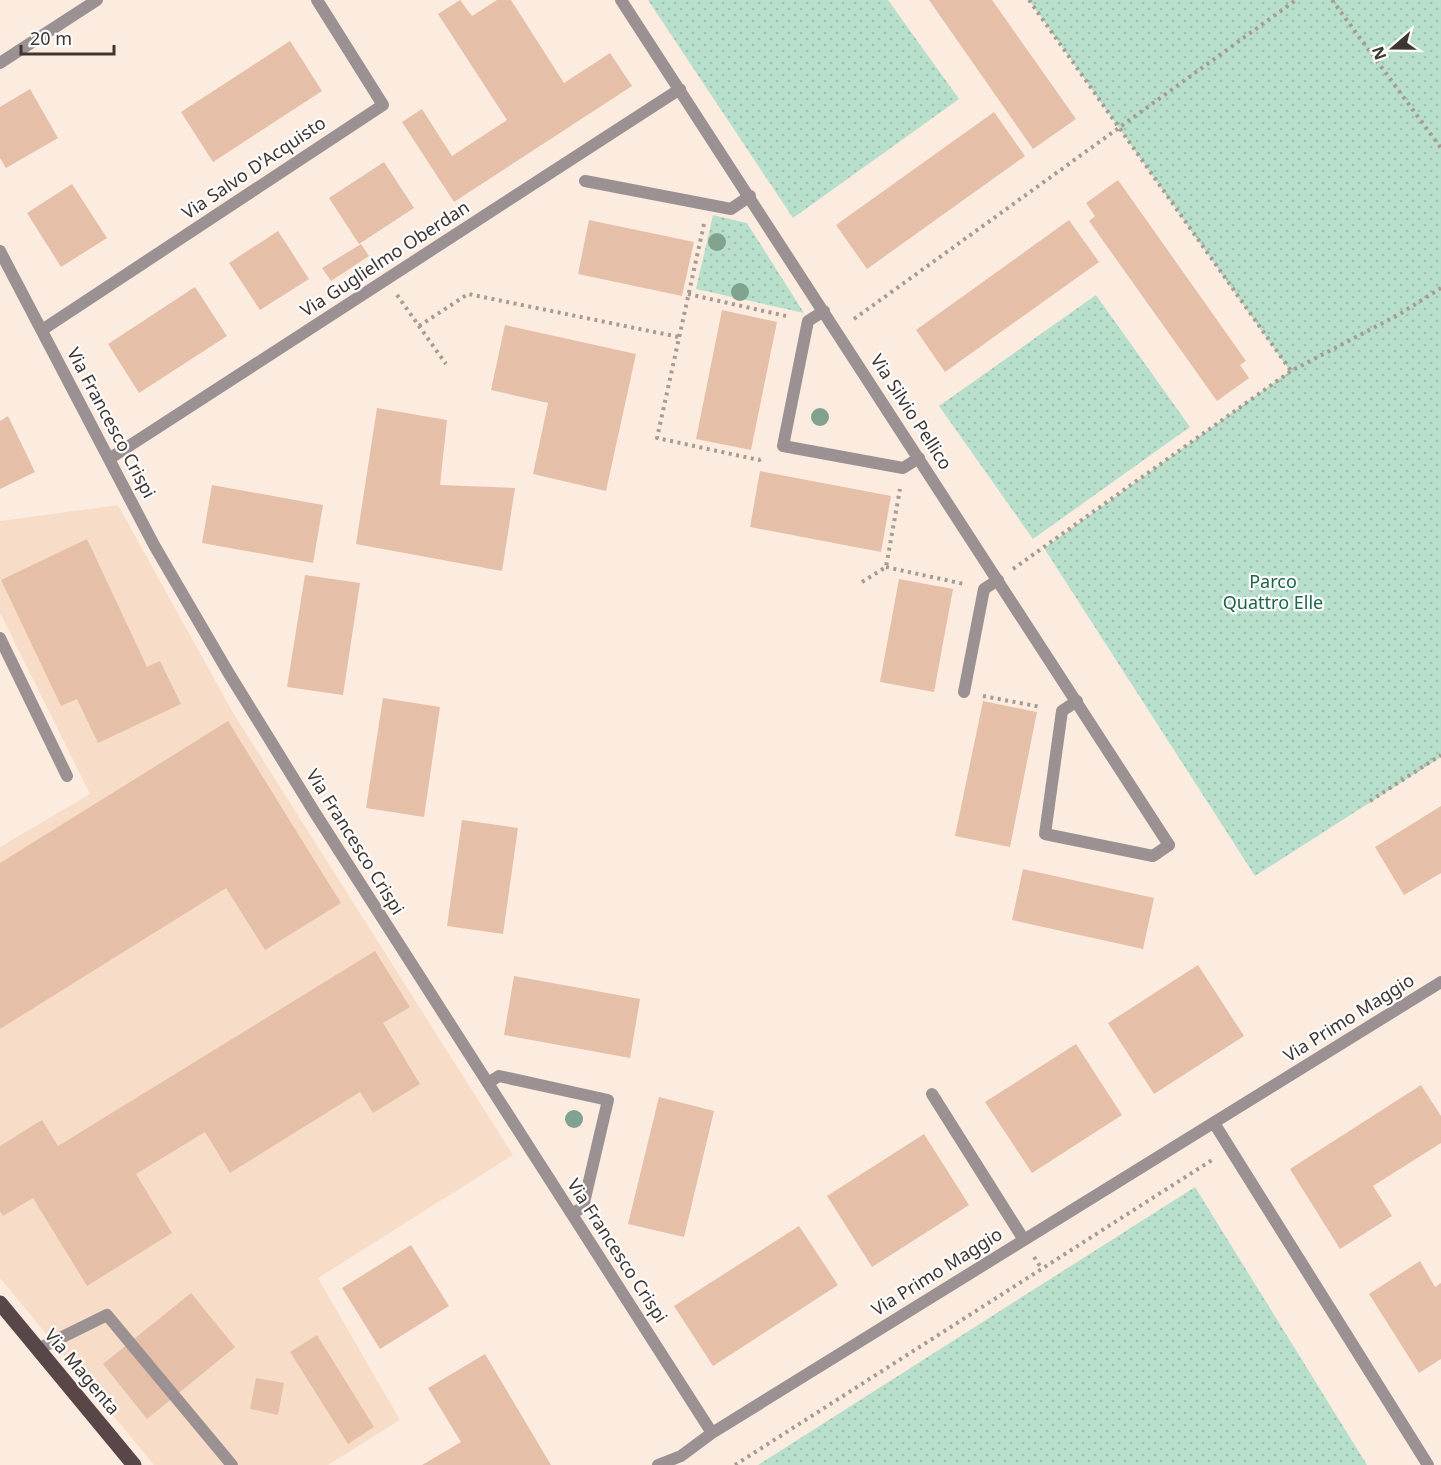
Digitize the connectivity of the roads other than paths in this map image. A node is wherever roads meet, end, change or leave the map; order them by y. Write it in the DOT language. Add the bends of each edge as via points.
graph roads {
  1 [pos="97,0"];
  2 [pos="317,0"];
  3 [pos="621,0"];
  4 [pos="0,63"];
  5 [pos="680,90"];
  6 [pos="585,181"];
  7 [pos="750,196"];
  8 [pos="0,251"];
  9 [pos="824,311"];
  10 [pos="42,330"];
  11 [pos="920,458"];
  12 [pos="109,459"];
  13 [pos="998,580"];
  14 [pos="0,638"];
  15 [pos="964,692"];
  16 [pos="1077,701"];
  17 [pos="68,776"];
  18 [pos="1441,982"];
  19 [pos="488,1083"];
  20 [pos="932,1094"];
  21 [pos="1214,1122"];
  22 [pos="572,1214"];
  23 [pos="1024,1240"];
  24 [pos="0,1304"];
  25 [pos="38,1349"];
  26 [pos="712,1433"];
  27 [pos="679,1460"];
  28 [pos="134,1465"];
  29 [pos="232,1465"];
  30 [pos="658,1465"];
  31 [pos="1428,1465"];
  1 -- 4 [label="street"];
  2 -- 10 [label="street, Via Salvo D'Acquisto" via="383,105"];
  3 -- 5 [label="street, Via Silvio Pellico"];
  5 -- 7 [label="street, Via Silvio Pellico"];
  5 -- 12 [label="street, Via Guglielmo Oberdan"];
  6 -- 7 [label="street" via="731,209"];
  7 -- 9 [label="street, Via Silvio Pellico"];
  8 -- 10 [label="street, Via Francesco Crispi"];
  9 -- 11 [label="street, Via Silvio Pellico"];
  9 -- 11 [label="street" via="808,321 783,446 903,468"];
  10 -- 12 [label="street, Via Francesco Crispi"];
  11 -- 13 [label="street, Via Silvio Pellico"];
  12 -- 19 [label="street, Via Francesco Crispi" via="228,672"];
  13 -- 15 [label="street" via="984,589"];
  13 -- 16 [label="street, Via Silvio Pellico"];
  14 -- 17 [label="street"];
  16 -- 16 [label="street, Via Silvio Pellico" via="1169,845 1153,856 1045,834 1062,711"];
  18 -- 21 [label="street, Via Primo Maggio"];
  19 -- 22 [label="street, Via Francesco Crispi"];
  19 -- 22 [label="street" via="499,1076 608,1100 584,1208"];
  20 -- 23 [label="street"];
  21 -- 23 [label="street, Via Primo Maggio"];
  21 -- 31 [label="street"];
  22 -- 26 [label="street, Via Francesco Crispi"];
  23 -- 26 [label="street, Via Primo Maggio"];
  24 -- 25 [label="main road, Via Magenta"];
  25 -- 28 [label="main road, Via Magenta"];
  25 -- 29 [label="street" via="107,1316"];
  26 -- 27 [label="street, Via Primo Maggio"];
  27 -- 30 [label="street, Via Primo Maggio"];
}
